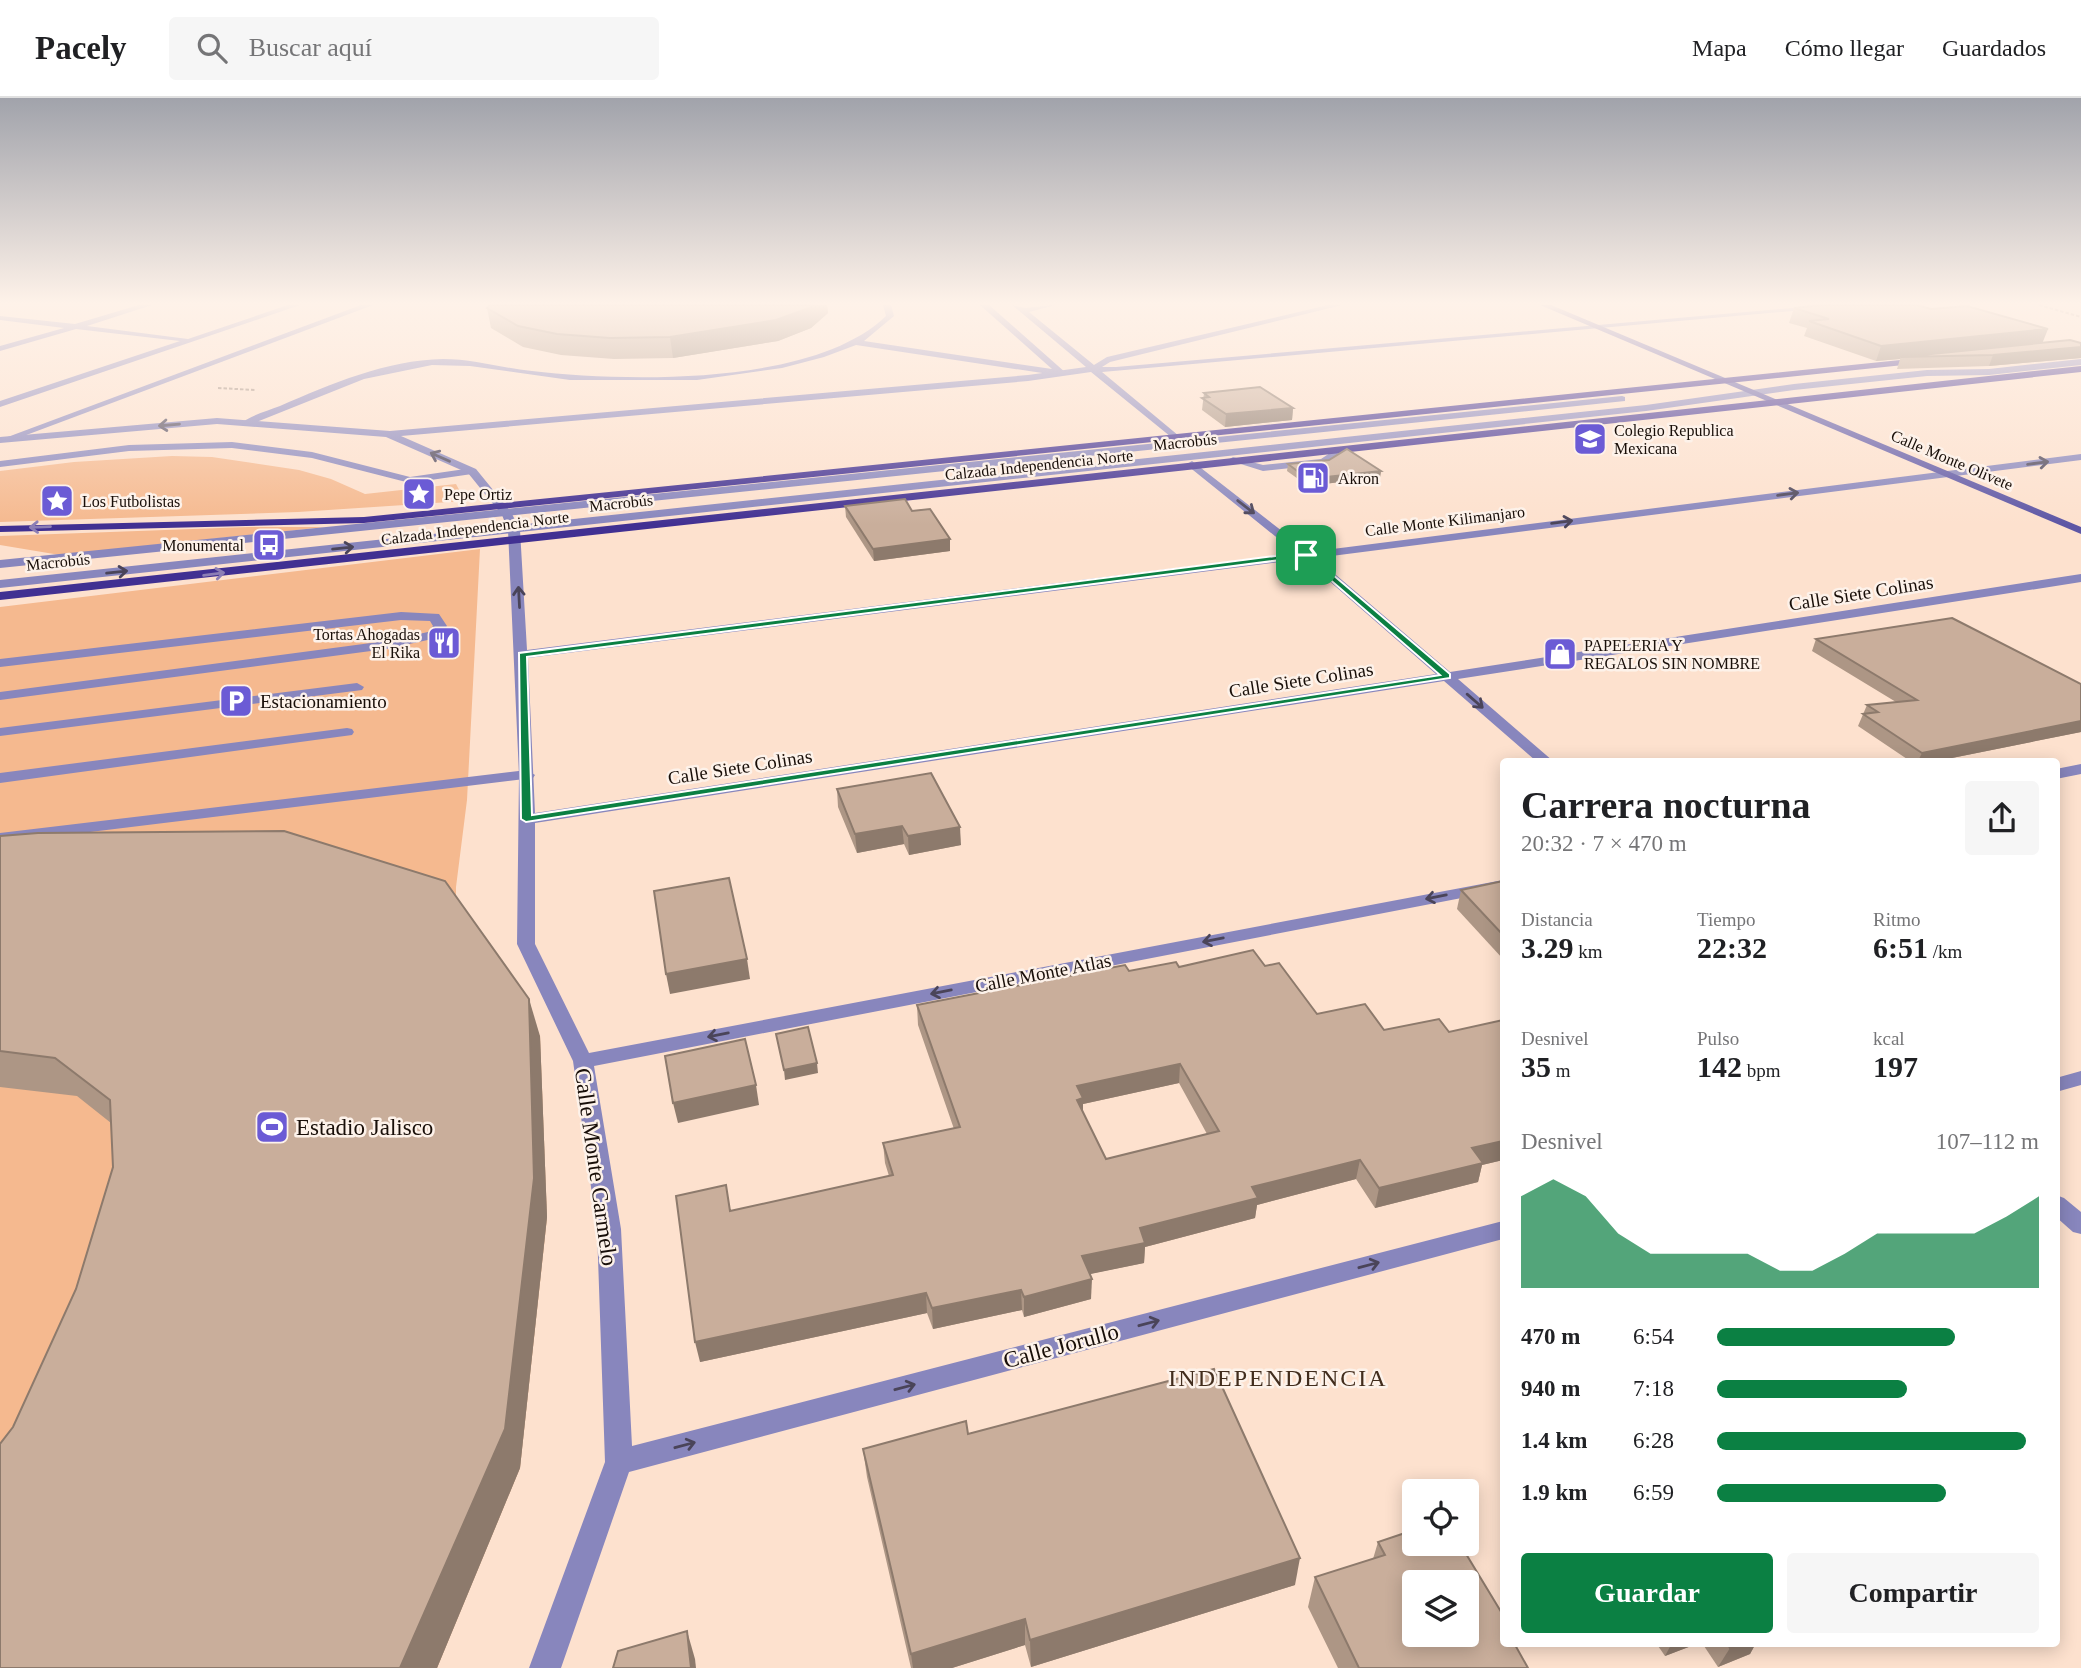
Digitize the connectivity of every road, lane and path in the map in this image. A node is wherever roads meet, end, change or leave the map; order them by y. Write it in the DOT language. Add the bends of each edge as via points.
graph roads {
  1 [pos="77,378"];
  2 [pos="170,378"];
  3 [pos="364,378"];
  4 [pos="590,378"];
  5 [pos="649,378"];
  6 [pos="1004,378"];
  7 [pos="1103,378"];
  8 [pos="1713,378"];
  9 [pos="1757,378"];
  10 [pos="1809,378"];
  11 [pos="1883,378"];
  12 [pos="1994,378"];
  13 [pos="1722,382"];
  14 [pos="1735,387"];
  15 [pos="216,388"];
  16 [pos="258,390"];
  17 [pos="1751,394"];
  18 [pos="1772,402"];
  19 [pos="0,404"];
  20 [pos="246,423"];
  21 [pos="388,434"];
  22 [pos="1176,438"];
  23 [pos="5,439"];
  24 [pos="2081,457"];
  25 [pos="0,464"];
  26 [pos="1192,464"];
  27 [pos="472,471"];
  28 [pos="1946,474"];
  29 [pos="503,510"];
  30 [pos="0,528"];
  31 [pos="2081,531"];
  32 [pos="515,535"];
  33 [pos="0,554"];
  34 [pos="1306,555"];
  35 [pos="42,560"];
  36 [pos="0,564"];
  37 [pos="2081,578"];
  38 [pos="0,584"];
  39 [pos="0,596"];
  40 [pos="522,655"];
  41 [pos="0,663"];
  42 [pos="1447,676"];
  43 [pos="357,687"];
  44 [pos="0,696"];
  45 [pos="0,732"];
  46 [pos="346,732"];
  47 [pos="1542,758"];
  48 [pos="2081,769"];
  49 [pos="2060,773"];
  50 [pos="527,775"];
  51 [pos="0,778"];
  52 [pos="526,819"];
  53 [pos="0,838"];
  54 [pos="1500,885"];
  55 [pos="583,1061"];
  56 [pos="2081,1078"];
  57 [pos="2060,1084"];
  58 [pos="2060,1207"];
  59 [pos="2081,1225"];
  60 [pos="1500,1231"];
  61 [pos="619,1462"];
  62 [pos="545,1668"];
  1 -- 19 [label="street"];
  2 -- 23 [label="street"];
  3 -- 20 [label="street"];
  4 -- 5 [label="street"];
  6 -- 21 [label="street"];
  7 -- 22 [label="street"];
  8 -- 13 [label="street, Calle Monte Olivete"];
  9 -- 13 [label="main road, Calzada Independencia Norte"];
  10 -- 14 [label="street, Macrobús"];
  11 -- 17 [label="street, Macrobús"];
  12 -- 18 [label="main road, Calzada Independencia Norte"];
  13 -- 14 [label="street, Calle Monte Olivete"];
  13 -- 22 [label="main road, Calzada Independencia Norte"];
  14 -- 17 [label="street, Calle Monte Olivete"];
  14 -- 29 [label="street, Macrobús"];
  15 -- 16 [label="path"];
  17 -- 18 [label="street, Calle Monte Olivete"];
  17 -- 32 [label="street, Macrobús"];
  18 -- 26 [label="main road, Calzada Independencia Norte"];
  18 -- 28 [label="street, Calle Monte Olivete"];
  20 -- 21 [label="street"];
  20 -- 23 [label="street, one-way" via="217,421"];
  27 -- 21 [label="street, one-way"];
  22 -- 29 [label="main road, Calzada Independencia Norte"];
  28 -- 24 [label="street, Calle Monte Kilimanjaro, one-way"];
  25 -- 27 [label="street" via="129,448 232,445 312,454 410,480"];
  26 -- 32 [label="main road, Calzada Independencia Norte"];
  26 -- 34 [label="street, one-way"];
  27 -- 29 [label="street"];
  28 -- 31 [label="street, Calle Monte Olivete"];
  34 -- 28 [label="street, Calle Monte Kilimanjaro, one-way"];
  29 -- 30 [label="main road, Calzada Independencia Norte, one-way" via="364,520"];
  29 -- 32 [label="street"];
  29 -- 35 [label="street, Macrobús"];
  38 -- 32 [label="street, Macrobús, one-way"];
  39 -- 32 [label="main road, Calzada Independencia Norte, one-way"];
  40 -- 32 [label="street, Calle Monte Carmelo, one-way"];
  33 -- 35 [label="street, Macrobús"];
  34 -- 40 [label="street, Calle Monte Kilimanjaro"];
  34 -- 42 [label="street"];
  35 -- 36 [label="street, Macrobús"];
  37 -- 42 [label="street, Calle Siete Colinas"];
  40 -- 50 [label="street, Calle Monte Carmelo"];
  41 -- 44 [label="street" via="401,616 434,617 440,626 432,635 396,644"];
  42 -- 47 [label="street, one-way"];
  42 -- 52 [label="street, Calle Siete Colinas"];
  43 -- 45 [label="street"];
  46 -- 51 [label="street"];
  48 -- 49 [label="street"];
  50 -- 52 [label="street, Calle Monte Carmelo"];
  50 -- 53 [label="street"];
  52 -- 55 [label="street, Calle Monte Carmelo" via="526,944"];
  54 -- 55 [label="street, Calle Monte Atlas, one-way"];
  55 -- 61 [label="street, Calle Monte Carmelo" via="608,1229"];
  56 -- 57 [label="street"];
  58 -- 59 [label="street"];
  61 -- 60 [label="street, Calle Jorullo, one-way"];
  61 -- 62 [label="street, Calle Monte Carmelo"];
}
